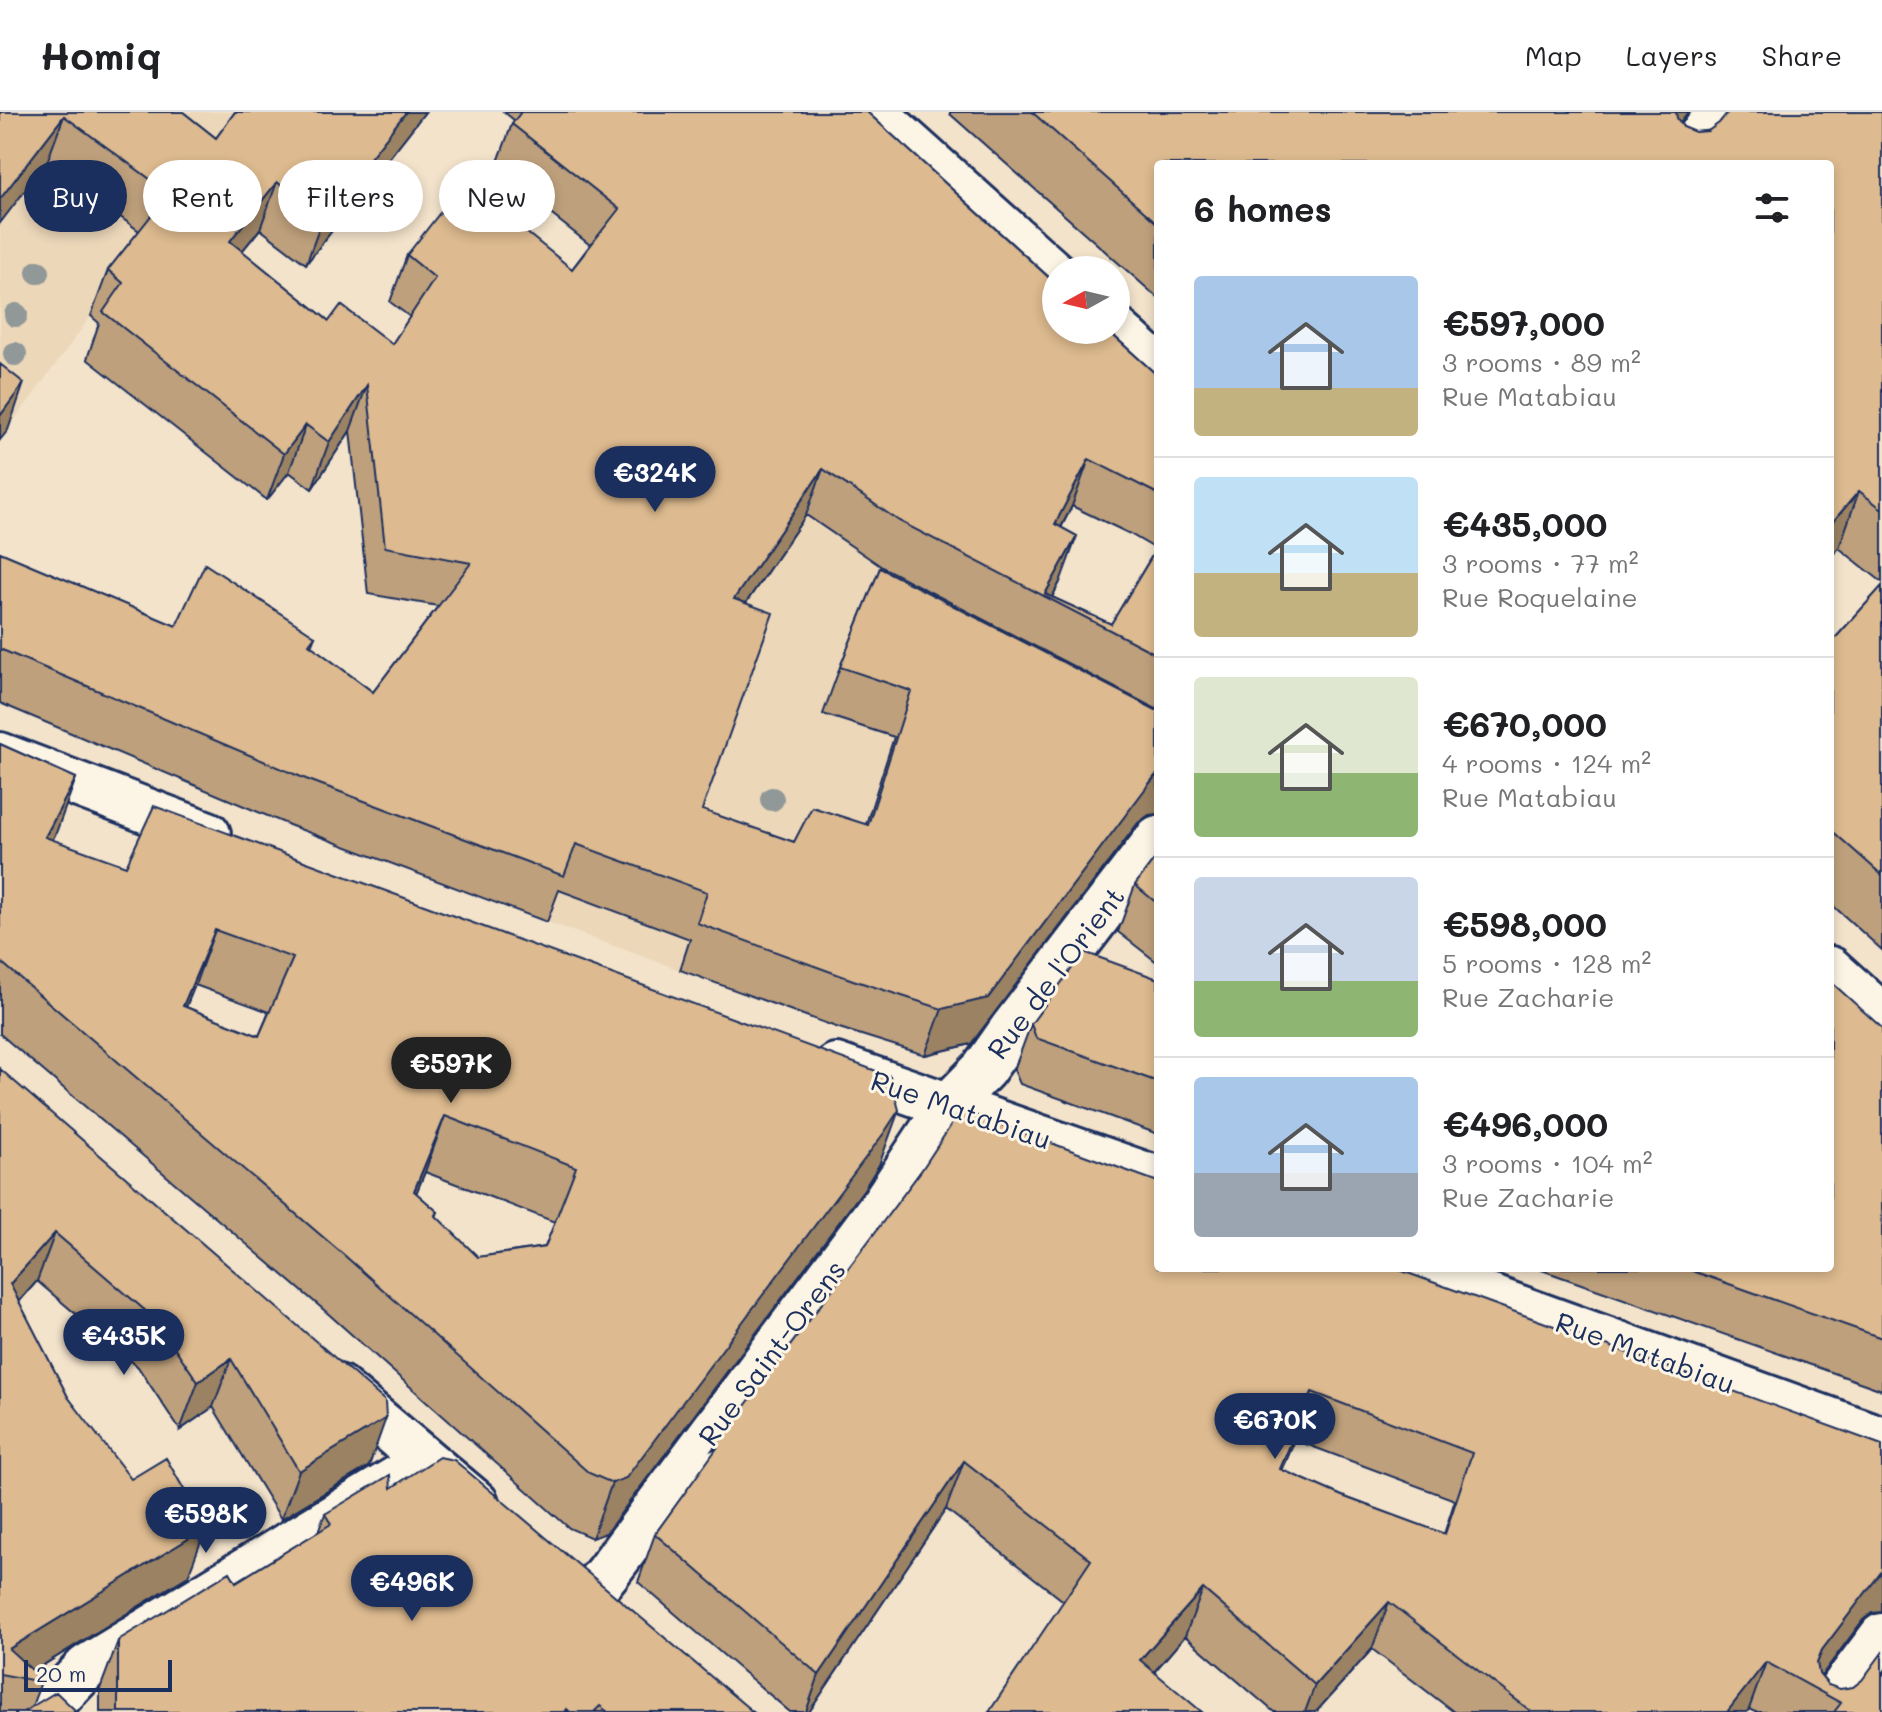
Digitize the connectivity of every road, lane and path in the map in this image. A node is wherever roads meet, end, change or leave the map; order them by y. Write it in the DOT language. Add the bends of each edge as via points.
graph roads {
  1 [pos="1720,112"];
  2 [pos="897,120"];
  3 [pos="1682,160"];
  4 [pos="1042,261"];
  5 [pos="1130,342"];
  6 [pos="1154,363"];
  7 [pos="0,755"];
  8 [pos="1154,843"];
  9 [pos="246,849"];
  10 [pos="1834,973"];
  11 [pos="1882,1016"];
  12 [pos="801,1054"];
  13 [pos="949,1105"];
  14 [pos="1154,1178"];
  15 [pos="1420,1272"];
  16 [pos="312,1365"];
  17 [pos="1882,1439"];
  18 [pos="420,1457"];
  19 [pos="506,1527"];
  20 [pos="553,1566"];
  21 [pos="1882,1636"];
  22 [pos="48,1710"];
  23 [pos="1825,1712"];
  1 -- 3 [label="street"];
  2 -- 4 [label="street"];
  5 -- 6 [label="street"];
  7 -- 9 [label="street"];
  8 -- 13 [label="street, Rue de l'Orient" via="984,1069"];
  10 -- 11 [label="street"];
  12 -- 13 [label="street, Rue Matabiau"];
  13 -- 14 [label="street, Rue Matabiau"];
  13 -- 20 [label="street, Rue Saint-Orens" via="884,1203 607,1573 602,1607"];
  15 -- 17 [label="street, Rue Matabiau"];
  16 -- 18 [label="street"];
  18 -- 19 [label="street"];
  18 -- 22 [label="street" via="406,1473 87,1667"];
  21 -- 23 [label="street"];
}
